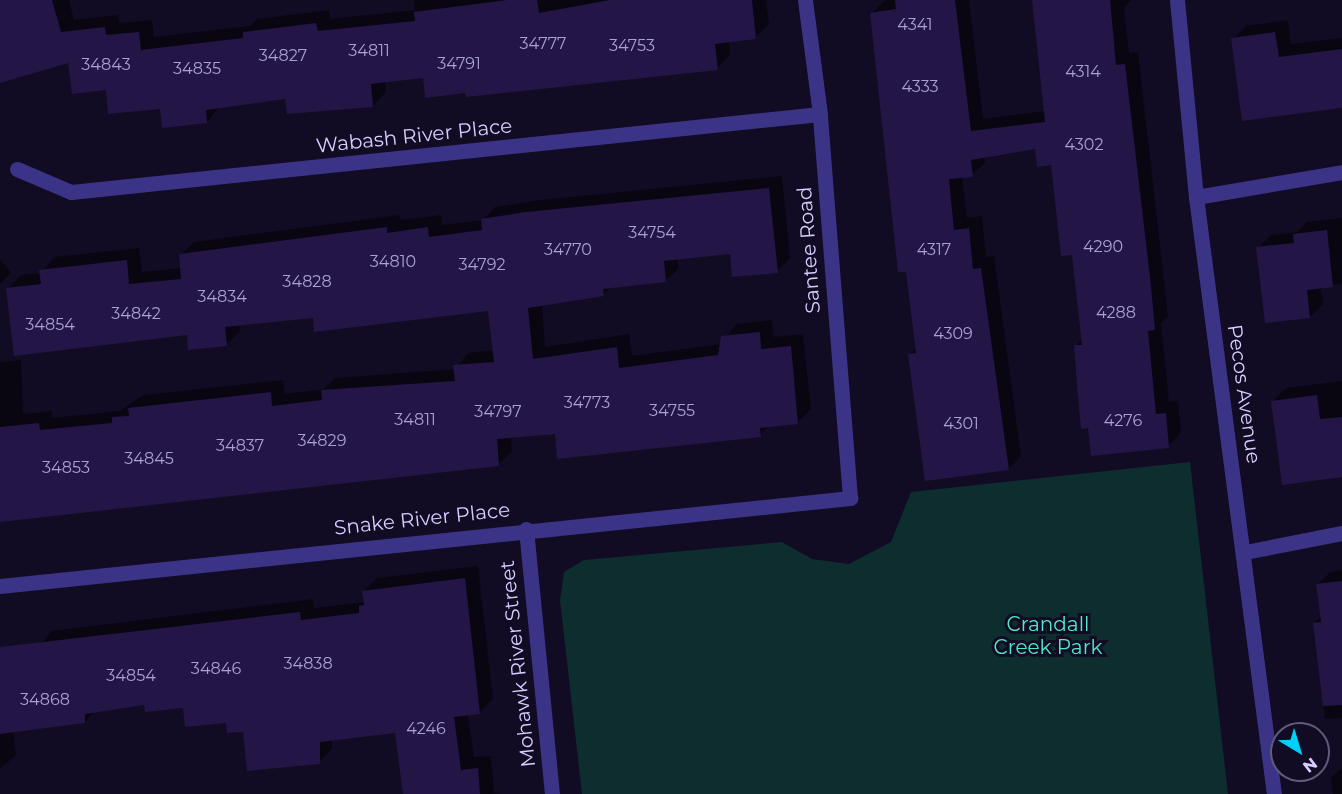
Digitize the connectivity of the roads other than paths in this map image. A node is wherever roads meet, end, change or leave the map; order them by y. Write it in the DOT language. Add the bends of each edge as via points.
graph roads {
  1 [pos="805,0"];
  2 [pos="1177,0"];
  3 [pos="820,114"];
  4 [pos="17,169"];
  5 [pos="1342,172"];
  6 [pos="1196,197"];
  7 [pos="850,498"];
  8 [pos="526,530"];
  9 [pos="1342,533"];
  10 [pos="1245,552"];
  11 [pos="0,586"];
  12 [pos="552,794"];
  13 [pos="1274,794"];
  1 -- 3 [label="street, Santee Road"];
  2 -- 6 [label="street, Pecos Avenue"];
  3 -- 4 [label="street, Wabash River Place" via="71,192"];
  3 -- 7 [label="street, Santee Road"];
  5 -- 6 [label="street"];
  6 -- 10 [label="street, Pecos Avenue"];
  7 -- 8 [label="street, Snake River Place"];
  8 -- 11 [label="street, Snake River Place"];
  8 -- 12 [label="street, Mohawk River Street"];
  9 -- 10 [label="street"];
  10 -- 13 [label="street, Pecos Avenue"];
}
